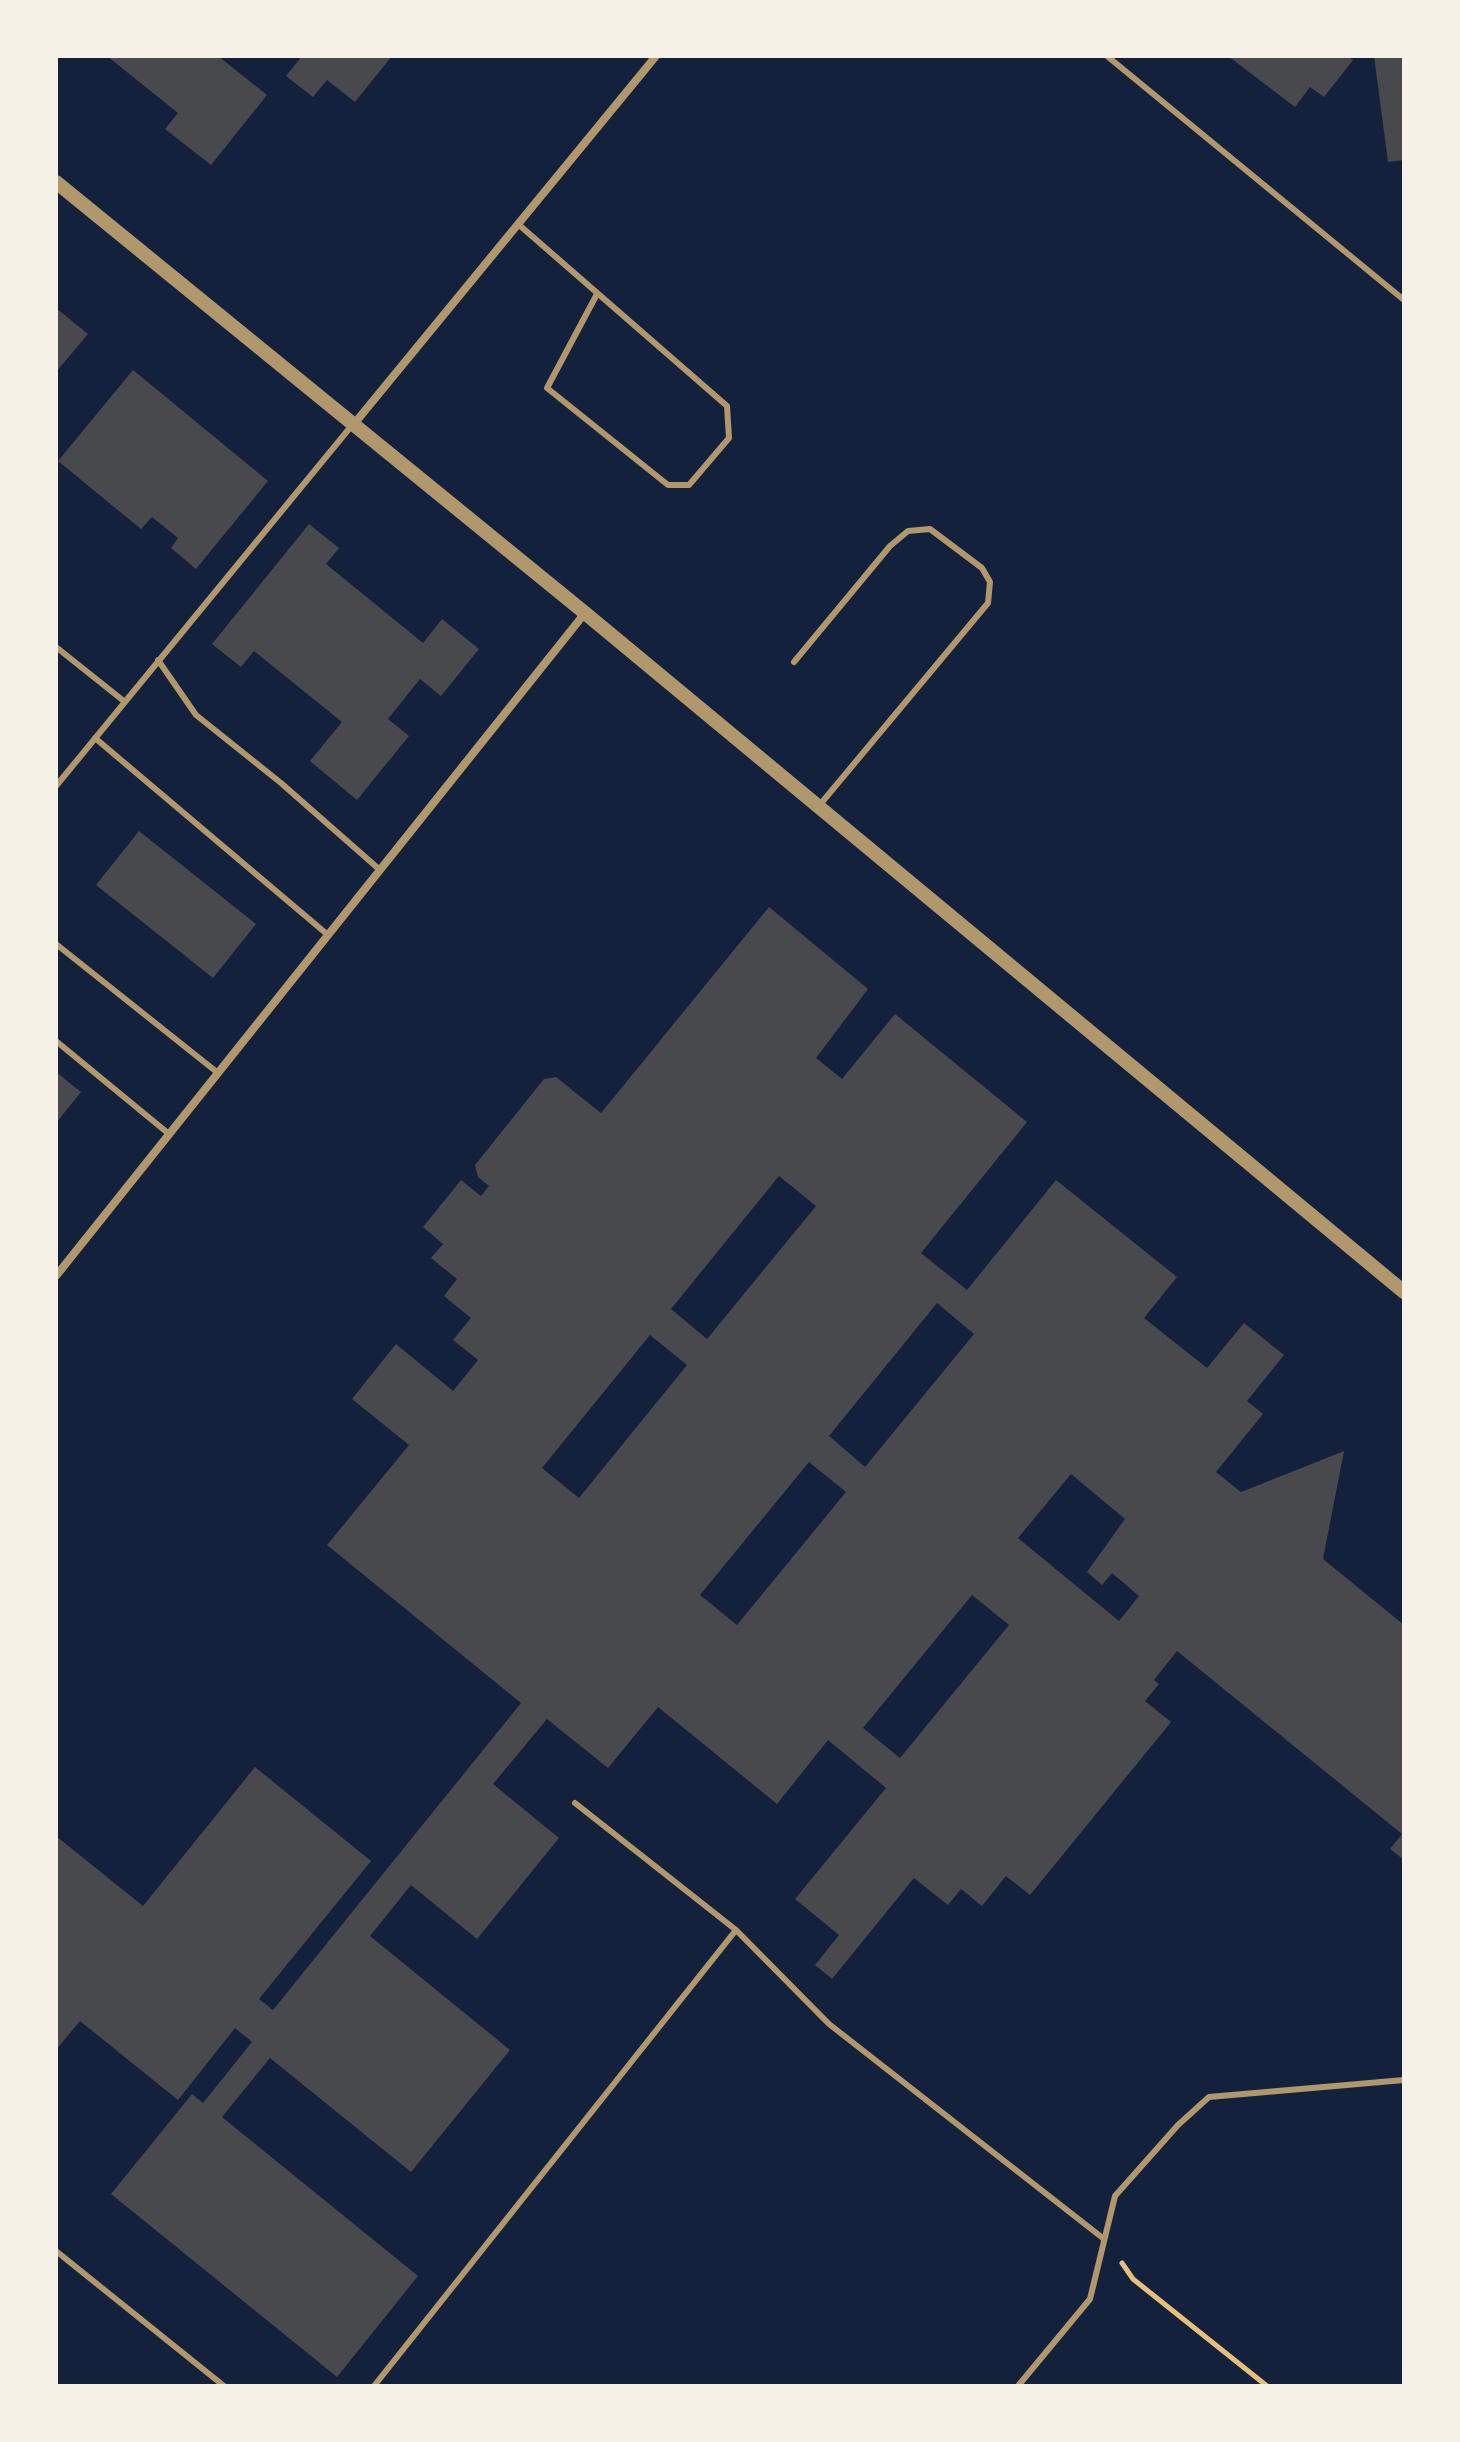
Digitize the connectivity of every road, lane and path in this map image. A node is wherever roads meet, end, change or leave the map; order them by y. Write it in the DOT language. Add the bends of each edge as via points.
graph roads {
  1 [pos="656,56"];
  2 [pos="1107,56"];
  3 [pos="56,182"];
  4 [pos="518,224"];
  5 [pos="597,294"];
  6 [pos="1404,300"];
  7 [pos="354,424"];
  8 [pos="585,613"];
  9 [pos="56,647"];
  10 [pos="158,660"];
  11 [pos="794,662"];
  12 [pos="125,702"];
  13 [pos="95,738"];
  14 [pos="56,786"];
  15 [pos="818,807"];
  16 [pos="380,870"];
  17 [pos="328,935"];
  18 [pos="56,944"];
  19 [pos="56,1041"];
  20 [pos="218,1073"];
  21 [pos="169,1134"];
  22 [pos="56,1276"];
  23 [pos="1404,1292"];
  24 [pos="575,1803"];
  25 [pos="736,1930"];
  26 [pos="1404,2080"];
  27 [pos="1104,2239"];
  28 [pos="56,2251"];
  29 [pos="224,2386"];
  30 [pos="374,2386"];
  31 [pos="1018,2386"];
  32 [pos="1267,2386"];
  1 -- 4 [label="street"];
  2 -- 6 [label="lane"];
  3 -- 7 [label="street"];
  4 -- 5 [label="lane"];
  4 -- 7 [label="street"];
  5 -- 5 [label="lane" via="727,406 729,438 689,485 668,485 547,388"];
  7 -- 8 [label="street"];
  7 -- 10 [label="lane"];
  8 -- 15 [label="street"];
  8 -- 16 [label="street"];
  9 -- 12 [label="lane"];
  10 -- 12 [label="lane"];
  10 -- 16 [label="lane" via="196,715"];
  11 -- 15 [label="lane" via="908,531 930,529 982,568 990,582 988,603"];
  12 -- 13 [label="lane"];
  13 -- 14 [label="lane"];
  13 -- 17 [label="lane"];
  15 -- 23 [label="street"];
  16 -- 17 [label="street"];
  17 -- 20 [label="street"];
  18 -- 20 [label="lane"];
  19 -- 21 [label="lane"];
  20 -- 21 [label="street"];
  21 -- 22 [label="street"];
  24 -- 25 [label="lane"];
  25 -- 27 [label="lane" via="829,2024"];
  25 -- 30 [label="lane"];
  26 -- 27 [label="lane" via="1209,2097 1115,2196"];
  27 -- 31 [label="lane" via="1090,2299"];
  27 -- 32 [label="path" via="1133,2279"];
  28 -- 29 [label="lane"];
}
